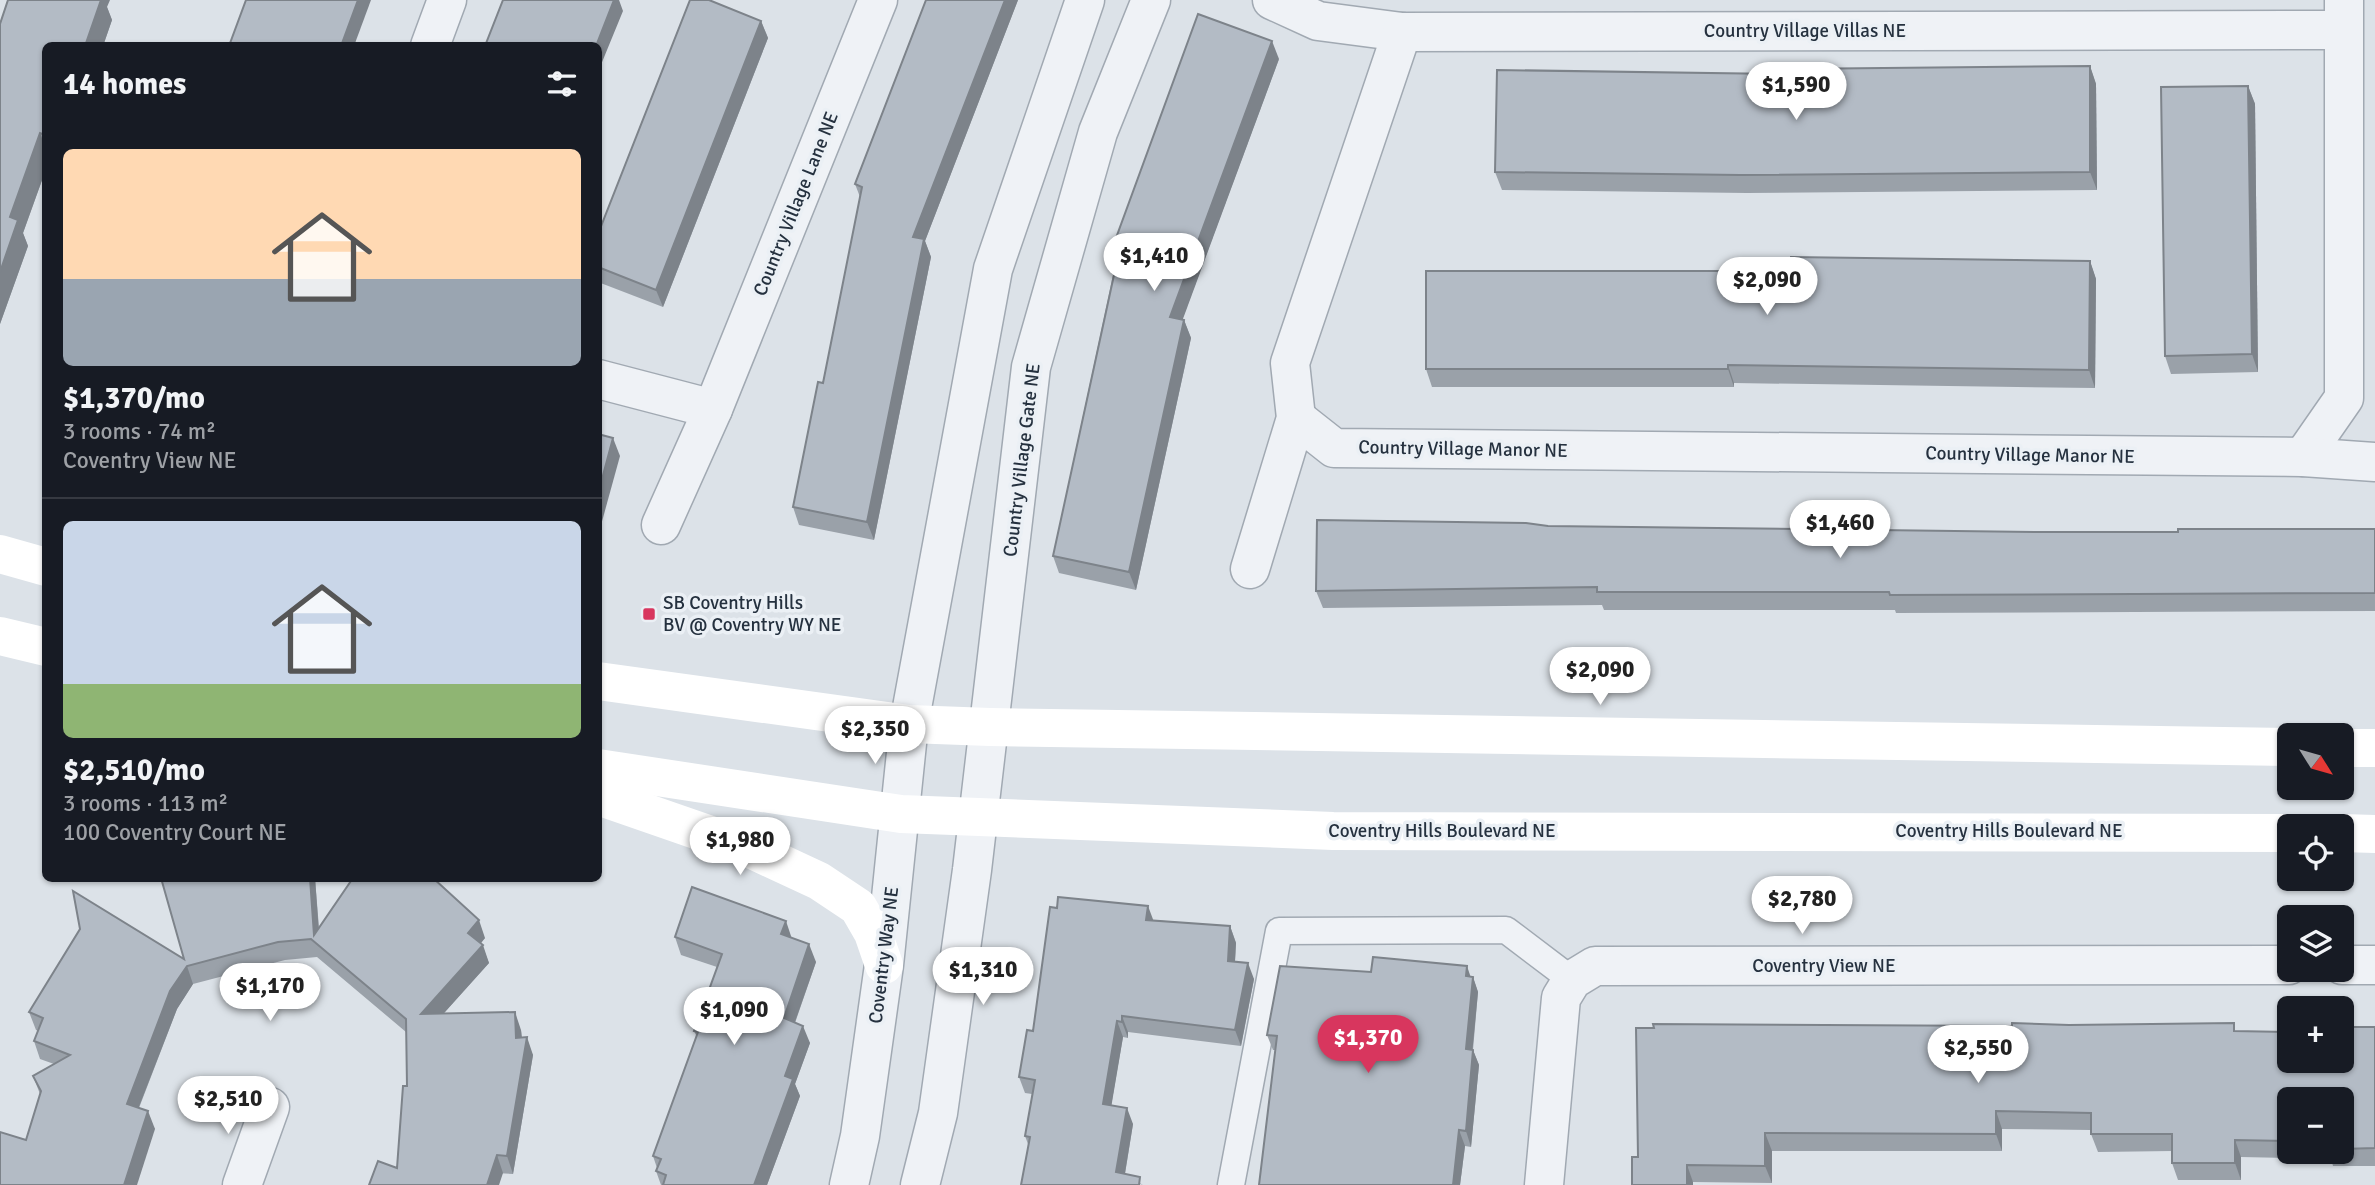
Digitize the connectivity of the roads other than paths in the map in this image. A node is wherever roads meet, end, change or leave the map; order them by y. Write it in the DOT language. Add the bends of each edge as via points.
graph roads {
  1 [pos="447,0"];
  2 [pos="878,0"];
  3 [pos="1085,0"];
  4 [pos="1151,0"];
  5 [pos="1272,0"];
  6 [pos="2343,15"];
  7 [pos="1402,32"];
  8 [pos="431,42"];
  9 [pos="602,380"];
  10 [pos="713,409"];
  11 [pos="1296,418"];
  12 [pos="2304,457"];
  13 [pos="2375,462"];
  14 [pos="661,525"];
  15 [pos="0,554"];
  16 [pos="42,566"];
  17 [pos="1250,569"];
  18 [pos="0,636"];
  19 [pos="42,646"];
  20 [pos="602,682"];
  21 [pos="909,724"];
  22 [pos="990,727"];
  23 [pos="2277,747"];
  24 [pos="2354,748"];
  25 [pos="2375,748"];
  26 [pos="602,769"];
  27 [pos="602,797"];
  28 [pos="901,814"];
  29 [pos="979,817"];
  30 [pos="2277,833"];
  31 [pos="2354,833"];
  32 [pos="2375,834"];
  33 [pos="884,965"];
  34 [pos="2277,965"];
  35 [pos="2354,965"];
  36 [pos="2375,965"];
  37 [pos="1572,980"];
  38 [pos="270,1107"];
  39 [pos="242,1185"];
  40 [pos="849,1185"];
  41 [pos="920,1185"];
  42 [pos="1231,1185"];
  43 [pos="1545,1185"];
  1 -- 8 [label="street"];
  2 -- 10 [label="street, Country Village Lane NE"];
  3 -- 21 [label="street" via="993,269"];
  4 -- 22 [label="street, Country Village Gate NE" via="1098,132 1031,367"];
  5 -- 7 [label="street, Country Village Villas NE" via="1318,21"];
  6 -- 7 [label="street, Country Village Villas NE"];
  6 -- 12 [label="street" via="2344,398"];
  7 -- 11 [label="street" via="1290,363"];
  9 -- 10 [label="street"];
  10 -- 14 [label="street, Country Village Lane NE"];
  11 -- 12 [label="street, Country Village Manor NE" via="1334,448"];
  11 -- 17 [label="street"];
  12 -- 13 [label="street, Country Village Manor NE"];
  15 -- 16 [label="street"];
  18 -- 19 [label="street"];
  20 -- 21 [label="street"];
  21 -- 22 [label="street"];
  21 -- 28 [label="street, Coventry Way NE"];
  22 -- 23 [label="street"];
  22 -- 29 [label="street"];
  24 -- 25 [label="street"];
  26 -- 28 [label="street, Coventry Hills Boulevard NE"];
  27 -- 33 [label="street" via="748,848 819,881 858,907"];
  28 -- 29 [label="street, Coventry Hills Boulevard NE"];
  28 -- 33 [label="street, Coventry Way NE"];
  29 -- 30 [label="street, Coventry Hills Boulevard NE" via="1333,831"];
  29 -- 41 [label="street" via="938,1113"];
  31 -- 32 [label="street"];
  33 -- 40 [label="street, Coventry Way NE"];
  34 -- 37 [label="street, Coventry View NE" via="1595,966"];
  35 -- 36 [label="street"];
  37 -- 42 [label="lane" via="1506,930 1279,931"];
  37 -- 43 [label="street" via="1561,998"];
  38 -- 39 [label="street"];
}
